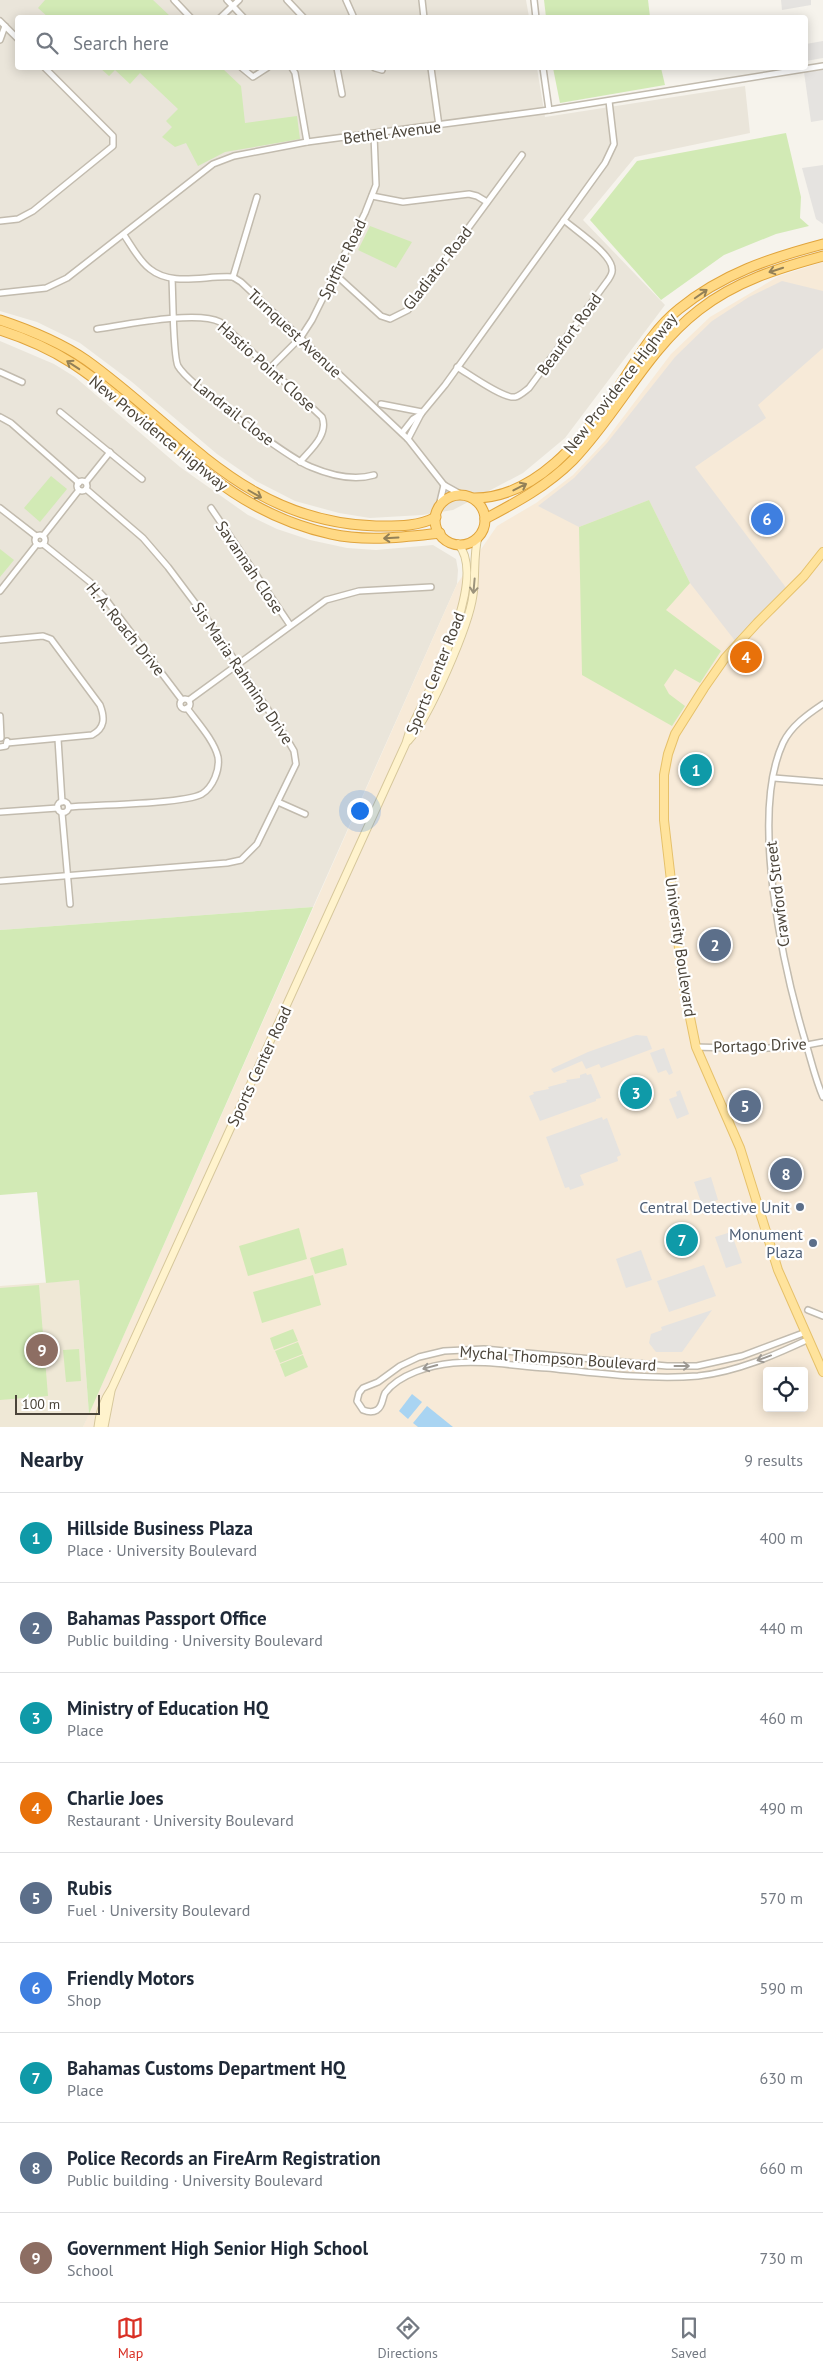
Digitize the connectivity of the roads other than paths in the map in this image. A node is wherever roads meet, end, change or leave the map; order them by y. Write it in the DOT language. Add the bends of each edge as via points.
graph roads {
  1 [pos="174,0"];
  2 [pos="227,0"];
  3 [pos="238,0"];
  4 [pos="287,0"];
  5 [pos="346,0"];
  6 [pos="422,0"];
  7 [pos="534,0"];
  8 [pos="233,6"];
  9 [pos="189,15"];
  10 [pos="223,15"];
  11 [pos="241,15"];
  12 [pos="301,15"];
  13 [pos="353,15"];
  14 [pos="424,15"];
  15 [pos="536,15"];
  16 [pos="0,21"];
  17 [pos="5,26"];
  18 [pos="15,36"];
  19 [pos="0,40"];
  20 [pos="823,66"];
  21 [pos="808,68"];
  22 [pos="47,70"];
  23 [pos="245,70"];
  24 [pos="264,70"];
  25 [pos="293,70"];
  26 [pos="337,70"];
  27 [pos="431,70"];
  28 [pos="543,70"];
  29 [pos="798,70"];
  30 [pos="342,94"];
  31 [pos="608,101"];
  32 [pos="549,110"];
  33 [pos="439,126"];
  34 [pos="374,135"];
  35 [pos="307,142"];
  36 [pos="522,155"];
  37 [pos="372,196"];
  38 [pos="257,197"];
  39 [pos="487,202"];
  40 [pos="564,220"];
  41 [pos="0,221"];
  42 [pos="124,235"];
  43 [pos="823,244"];
  44 [pos="823,256"];
  45 [pos="336,275"];
  46 [pos="233,277"];
  47 [pos="172,279"];
  48 [pos="0,293"];
  49 [pos="175,319"];
  50 [pos="0,320"];
  51 [pos="97,329"];
  52 [pos="0,330"];
  53 [pos="301,337"];
  54 [pos="457,367"];
  55 [pos="270,368"];
  56 [pos="0,372"];
  57 [pos="22,382"];
  58 [pos="381,404"];
  59 [pos="60,412"];
  60 [pos="422,413"];
  61 [pos="0,417"];
  62 [pos="402,433"];
  63 [pos="408,439"];
  64 [pos="110,452"];
  65 [pos="300,462"];
  66 [pos="374,475"];
  67 [pos="142,479"];
  68 [pos="86,482"];
  69 [pos="79,483"];
  70 [pos="444,485"];
  71 [pos="86,489"];
  72 [pos="79,490"];
  73 [pos="462,495"];
  74 [pos="473,498"];
  75 [pos="439,506"];
  76 [pos="0,508"];
  77 [pos="211,508"];
  78 [pos="436,517"];
  79 [pos="485,519"];
  80 [pos="440,533"];
  81 [pos="36,536"];
  82 [pos="43,536"];
  83 [pos="478,537"];
  84 [pos="37,544"];
  85 [pos="43,544"];
  86 [pos="458,544"];
  87 [pos="823,552"];
  88 [pos="430,587"];
  89 [pos="0,591"];
  90 [pos="290,625"];
  91 [pos="0,640"];
  92 [pos="238,664"];
  93 [pos="182,700"];
  94 [pos="189,700"];
  95 [pos="823,704"];
  96 [pos="187,708"];
  97 [pos="0,716"];
  98 [pos="1,738"];
  99 [pos="58,739"];
  100 [pos="7,743"];
  101 [pos="406,743"];
  102 [pos="0,747"];
  103 [pos="774,778"];
  104 [pos="823,782"];
  105 [pos="62,802"];
  106 [pos="278,802"];
  107 [pos="69,807"];
  108 [pos="58,808"];
  109 [pos="0,812"];
  110 [pos="62,813"];
  111 [pos="305,814"];
  112 [pos="67,875"];
  113 [pos="0,881"];
  114 [pos="70,904"];
  115 [pos="823,1042"];
  116 [pos="806,1046"];
  117 [pos="696,1047"];
  118 [pos="823,1098"];
  119 [pos="808,1310"];
  120 [pos="823,1316"];
  121 [pos="808,1335"];
  122 [pos="823,1372"];
  123 [pos="112,1388"];
  124 [pos="98,1427"];
  125 [pos="104,1427"];
  1 -- 9 [label="street"];
  2 -- 8 [label="street"];
  3 -- 8 [label="street"];
  4 -- 12 [label="street"];
  5 -- 13 [label="street"];
  6 -- 14 [label="street"];
  7 -- 15 [label="street"];
  8 -- 10 [label="street"];
  8 -- 11 [label="street"];
  16 -- 17 [label="street"];
  17 -- 18 [label="street"];
  17 -- 19 [label="street"];
  20 -- 21 [label="street, Bethel Avenue"];
  22 -- 41 [label="street" via="113,136 113,146 33,211 18,219"];
  23 -- 24 [label="street" via="254,77"];
  25 -- 35 [label="street"];
  26 -- 30 [label="street"];
  27 -- 33 [label="street"];
  28 -- 32 [label="street"];
  29 -- 31 [label="street, Bethel Avenue"];
  31 -- 32 [label="street, Bethel Avenue"];
  31 -- 40 [label="street" via="614,134 611,151"];
  32 -- 33 [label="street, Bethel Avenue"];
  33 -- 34 [label="street, Bethel Avenue"];
  34 -- 35 [label="street, Bethel Avenue"];
  34 -- 37 [label="street, Spitfire Road" via="376,173"];
  35 -- 42 [label="street, Bethel Avenue" via="234,156 213,164"];
  36 -- 39 [label="street, Gladiator Road"];
  37 -- 39 [label="street" via="403,202 469,194"];
  37 -- 45 [label="street, Spitfire Road"];
  38 -- 46 [label="street"];
  39 -- 45 [label="street, Gladiator Road" via="408,310 397,317 381,316"];
  40 -- 54 [label="street"];
  40 -- 54 [label="street, Beaufort Road" via="607,258 613,270 608,280 529,388 522,393 514,397 504,395"];
  42 -- 47 [label="street, Turnquest Avenue" via="148,268"];
  42 -- 48 [label="street, Bethel Avenue" via="67,278 46,288"];
  74 -- 43 [label="highway, New Providence Highway, one-way" via="492,498 518,488 558,461 678,309 747,267"];
  44 -- 79 [label="highway, New Providence Highway, one-way" via="751,279 727,290 700,309 653,354 572,460 529,495"];
  45 -- 53 [label="street, Spitfire Road"];
  46 -- 47 [label="street, Turnquest Avenue"];
  46 -- 53 [label="street, Turnquest Avenue"];
  47 -- 49 [label="street, Landrail Close"];
  49 -- 51 [label="street, Hastio Point Close"];
  49 -- 55 [label="street, Hastio Point Close" via="209,317 216,320"];
  49 -- 65 [label="street, Landrail Close" via="176,360 183,372 229,411"];
  50 -- 78 [label="highway, New Providence Highway, one-way" via="49,339 85,360 240,485 262,498 310,516 357,524 401,526 424,523"];
  80 -- 52 [label="highway, New Providence Highway, one-way" via="381,538 337,535 285,521 260,510 200,470 77,367 53,352"];
  53 -- 55 [label="street, Spitfire Road"];
  53 -- 62 [label="street, Turnquest Avenue"];
  54 -- 60 [label="street"];
  55 -- 65 [label="street, Hastio Point Close" via="324,421 319,439"];
  56 -- 57 [label="street"];
  58 -- 60 [label="street"];
  59 -- 64 [label="street"];
  60 -- 62 [label="street"];
  60 -- 63 [label="street"];
  61 -- 69 [label="street"];
  62 -- 63 [label="street, Turnquest Avenue"];
  63 -- 70 [label="street, Turnquest Avenue"];
  64 -- 67 [label="street"];
  64 -- 68 [label="street"];
  65 -- 66 [label="street, Landrail Close" via="345,476 360,478"];
  68 -- 69 [label="street"];
  68 -- 71 [label="street"];
  69 -- 72 [label="street"];
  70 -- 73 [label="street"];
  70 -- 75 [label="street"];
  71 -- 72 [label="street"];
  71 -- 92 [label="street, Sis Maria Rahming Drive" via="156,551"];
  72 -- 82 [label="street"];
  73 -- 74 [label="highway"];
  73 -- 75 [label="highway" via="449,497"];
  74 -- 79 [label="highway" via="482,508"];
  75 -- 78 [label="highway"];
  76 -- 81 [label="street"];
  77 -- 90 [label="street, Savannah Close"];
  78 -- 80 [label="highway"];
  79 -- 83 [label="highway"];
  80 -- 86 [label="highway" via="448,541"];
  81 -- 82 [label="street"];
  81 -- 84 [label="street" via="34,541"];
  82 -- 85 [label="street"];
  83 -- 86 [label="highway" via="469,543"];
  83 -- 101 [label="main road, Sports Center Road, one-way" via="473,595 462,633 415,734"];
  84 -- 85 [label="street"];
  84 -- 89 [label="street"];
  85 -- 93 [label="street, H. A. Roach Drive" via="99,592"];
  86 -- 101 [label="main road, Sports Center Road" via="468,570 461,614"];
  87 -- 117 [label="main road, University Boulevard" via="725,658 685,718 668,754 664,775 664,820 684,988"];
  88 -- 90 [label="street" via="347,593 326,600"];
  90 -- 92 [label="street"];
  91 -- 99 [label="street" via="43,636 52,640 100,706 104,717 99,731 92,735"];
  92 -- 94 [label="street"];
  92 -- 106 [label="street, Sis Maria Rahming Drive" via="294,750 294,769"];
  93 -- 94 [label="street"];
  93 -- 96 [label="street, H. A. Roach Drive" via="182,707"];
  94 -- 96 [label="street"];
  95 -- 103 [label="street, Crawford Street" via="792,729 777,760"];
  96 -- 107 [label="street" via="218,757 215,778 203,793 182,799"];
  97 -- 98 [label="street"];
  98 -- 100 [label="street"];
  99 -- 100 [label="street"];
  99 -- 105 [label="street"];
  100 -- 102 [label="street"];
  101 -- 123 [label="main road, Sports Center Road"];
  103 -- 104 [label="street"];
  103 -- 116 [label="street, Crawford Street" via="770,834 772,881 794,1004"];
  105 -- 107 [label="street"];
  105 -- 108 [label="street"];
  106 -- 111 [label="street"];
  106 -- 112 [label="street, Sis Maria Rahming Drive" via="257,844 235,862"];
  107 -- 110 [label="street"];
  108 -- 109 [label="street"];
  108 -- 110 [label="street"];
  110 -- 112 [label="street"];
  112 -- 113 [label="street, Sis Maria Rahming Drive"];
  112 -- 114 [label="street"];
  115 -- 116 [label="street, Portago Drive"];
  116 -- 117 [label="street, Portago Drive"];
  116 -- 118 [label="street, Crawford Street"];
  117 -- 121 [label="main road, University Boulevard" via="730,1122 778,1270"];
  119 -- 120 [label="street"];
  121 -- 121 [label="street, Mychal Thompson Boulevard, one-way" via="740,1366 699,1376 446,1364 422,1370 400,1381 387,1392 380,1407 372,1412 363,1410 357,1401 363,1388 378,1382 400,1366 444,1351 484,1349 697,1366"];
  121 -- 122 [label="main road, University Boulevard"];
  123 -- 124 [label="main road, Sports Center Road" via="102,1406"];
  123 -- 125 [label="main road, Sports Center Road"];
}
